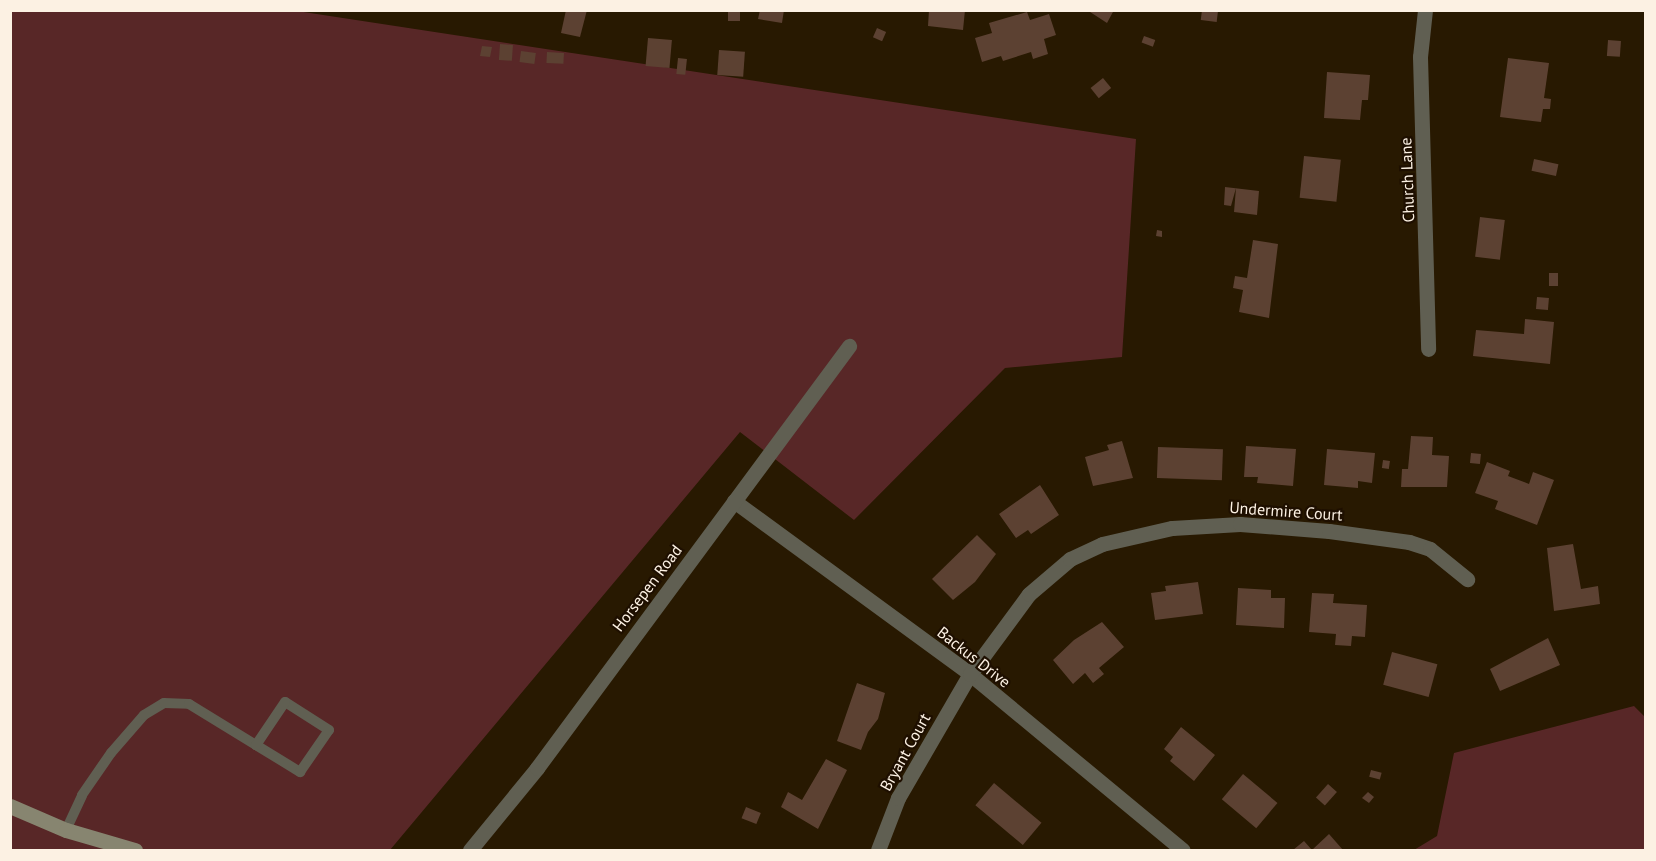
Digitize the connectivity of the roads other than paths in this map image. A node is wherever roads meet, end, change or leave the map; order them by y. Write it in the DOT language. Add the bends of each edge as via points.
graph roads {
  1 [pos="1425,10"];
  2 [pos="849,345"];
  3 [pos="1428,349"];
  4 [pos="734,501"];
  5 [pos="1467,579"];
  6 [pos="969,675"];
  7 [pos="256,745"];
  8 [pos="10,806"];
  9 [pos="66,830"];
  10 [pos="135,850"];
  11 [pos="470,850"];
  12 [pos="878,850"];
  13 [pos="1183,850"];
  1 -- 3 [label="street, Church Lane" via="1420,57"];
  2 -- 4 [label="street, Horsepen Road"];
  4 -- 6 [label="street, Backus Drive"];
  4 -- 11 [label="street, Horsepen Road" via="537,768"];
  5 -- 6 [label="street, Undermire Court" via="1430,549 1341,533 1240,524 1132,534 1070,559 1048,576 1029,594"];
  6 -- 12 [label="street, Bryant Court" via="898,798"];
  6 -- 13 [label="street, Backus Drive"];
  7 -- 7 [label="lane" via="300,772 328,730 285,702"];
  7 -- 9 [label="lane" via="189,704 164,703 144,715 111,753 82,795"];
  8 -- 9 [label="street"];
  9 -- 10 [label="street"];
}
